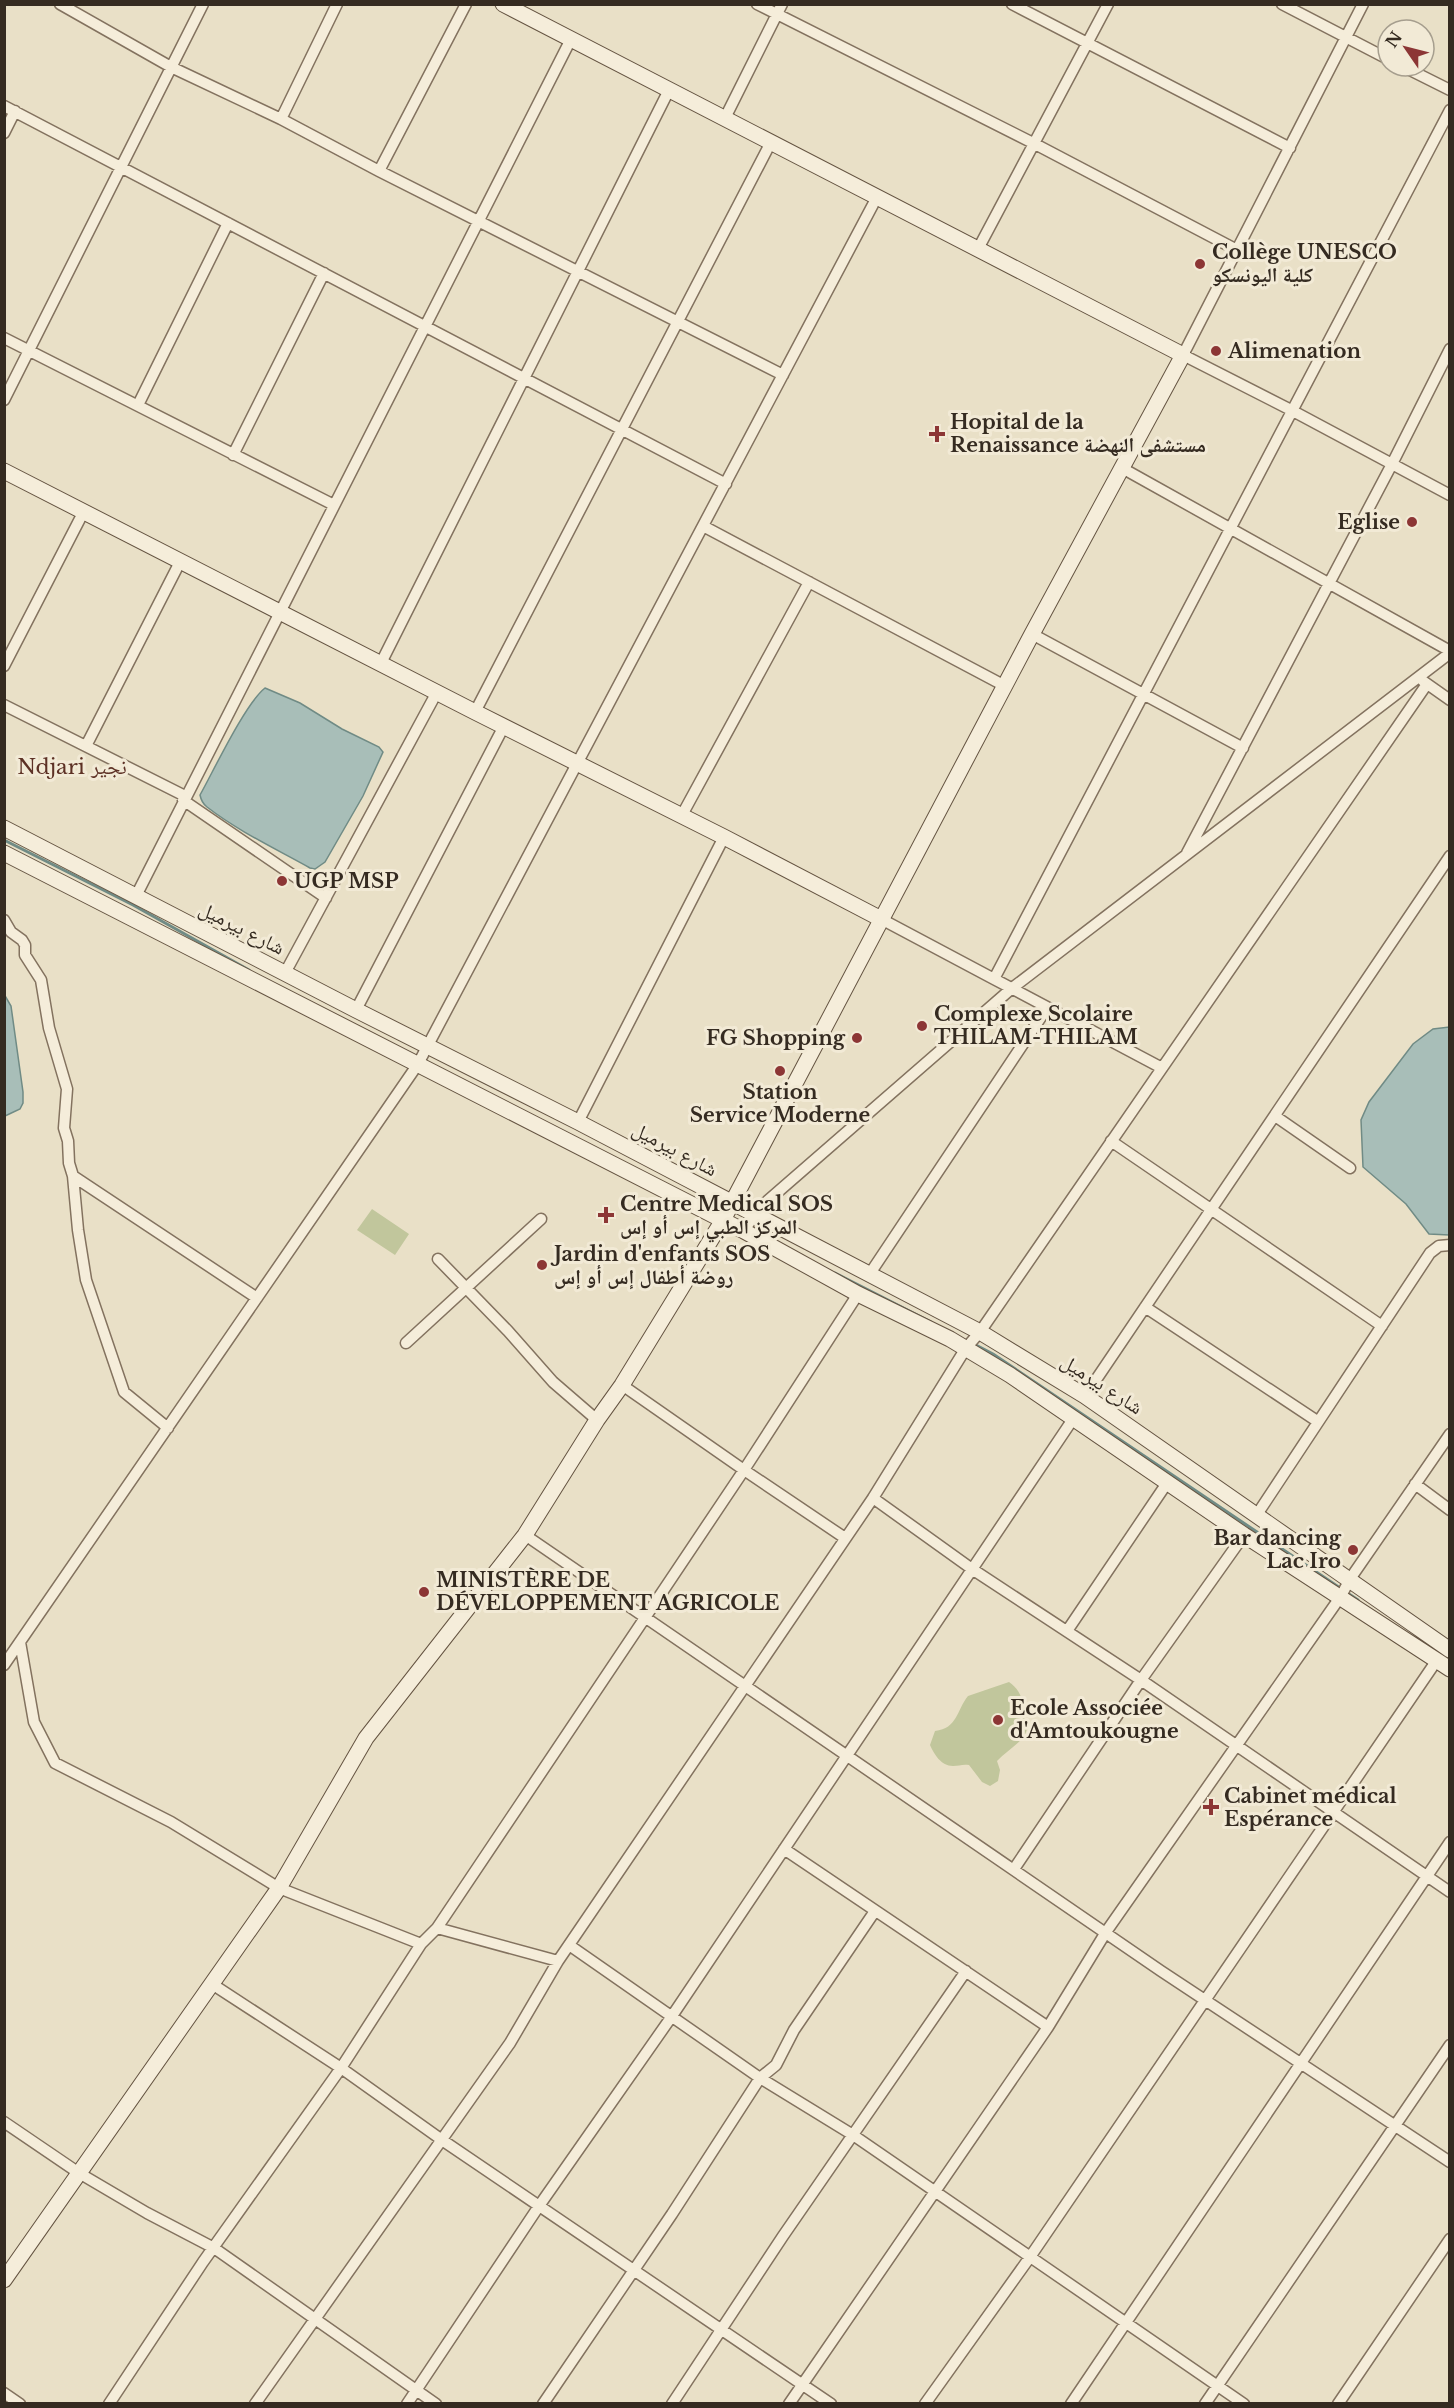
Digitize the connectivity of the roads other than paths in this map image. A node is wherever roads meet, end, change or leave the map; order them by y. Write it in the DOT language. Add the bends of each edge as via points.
graph roads {
  1 [pos="204,4"];
  2 [pos="337,4"];
  3 [pos="466,4"];
  4 [pos="503,4"];
  5 [pos="757,4"];
  6 [pos="1012,4"];
  7 [pos="1108,4"];
  8 [pos="1282,4"];
  9 [pos="1363,4"];
  10 [pos="66,6"];
  11 [pos="780,10"];
  12 [pos="1346,37"];
  13 [pos="571,39"];
  14 [pos="1088,43"];
  15 [pos="1376,53"];
  16 [pos="171,67"];
  17 [pos="1426,78"];
  18 [pos="669,90"];
  19 [pos="1449,90"];
  20 [pos="4,106"];
  21 [pos="1449,110"];
  22 [pos="15,111"];
  23 [pos="725,118"];
  24 [pos="281,119"];
  25 [pos="4,133"];
  26 [pos="771,141"];
  27 [pos="1035,144"];
  28 [pos="1290,148"];
  29 [pos="122,169"];
  30 [pos="379,171"];
  31 [pos="877,197"];
  32 [pos="480,221"];
  33 [pos="228,223"];
  34 [pos="978,249"];
  35 [pos="1237,250"];
  36 [pos="578,271"];
  37 [pos="324,273"];
  38 [pos="677,321"];
  39 [pos="426,326"];
  40 [pos="4,338"];
  41 [pos="1449,349"];
  42 [pos="29,351"];
  43 [pos="1183,355"];
  44 [pos="783,375"];
  45 [pos="524,378"];
  46 [pos="4,400"];
  47 [pos="138,405"];
  48 [pos="1291,410"];
  49 [pos="621,429"];
  50 [pos="233,455"];
  51 [pos="1392,464"];
  52 [pos="1122,468"];
  53 [pos="4,471"];
  54 [pos="726,484"];
  55 [pos="1449,495"];
  56 [pos="334,505"];
  57 [pos="84,511"];
  58 [pos="703,526"];
  59 [pos="1230,530"];
  60 [pos="181,560"];
  61 [pos="809,582"];
  62 [pos="1329,584"];
  63 [pos="279,611"];
  64 [pos="1032,634"];
  65 [pos="1449,652"];
  66 [pos="381,663"];
  67 [pos="4,666"];
  68 [pos="1423,681"];
  69 [pos="1005,686"];
  70 [pos="437,692"];
  71 [pos="1143,696"];
  72 [pos="1449,700"];
  73 [pos="4,705"];
  74 [pos="475,712"];
  75 [pos="504,726"];
  76 [pos="86,746"];
  77 [pos="1242,748"];
  78 [pos="577,762"];
  79 [pos="184,798"];
  80 [pos="682,815"];
  81 [pos="4,828"];
  82 [pos="724,837"];
  83 [pos="4,853"];
  84 [pos="1186,856"];
  85 [pos="1449,856"];
  86 [pos="136,896"];
  87 [pos="326,898"];
  88 [pos="4,920"];
  89 [pos="883,920"];
  90 [pos="285,973"];
  91 [pos="994,979"];
  92 [pos="1011,989"];
  93 [pos="1047,1008"];
  94 [pos="356,1010"];
  95 [pos="423,1055"];
  96 [pos="1162,1068"];
  97 [pos="1275,1116"];
  98 [pos="578,1122"];
  99 [pos="1112,1142"];
  100 [pos="1350,1168"];
  101 [pos="74,1176"];
  102 [pos="733,1204"];
  103 [pos="1211,1209"];
  104 [pos="754,1215"];
  105 [pos="542,1219"];
  106 [pos="723,1220"];
  107 [pos="744,1231"];
  108 [pos="1449,1245"];
  109 [pos="438,1259"];
  110 [pos="869,1275"];
  111 [pos="467,1288"];
  112 [pos="858,1294"];
  113 [pos="257,1298"];
  114 [pos="1145,1307"];
  115 [pos="1382,1326"];
  116 [pos="981,1332"];
  117 [pos="406,1343"];
  118 [pos="966,1348"];
  119 [pos="622,1385"];
  120 [pos="1085,1396"];
  121 [pos="1073,1419"];
  122 [pos="597,1420"];
  123 [pos="1317,1421"];
  124 [pos="168,1428"];
  125 [pos="1449,1434"];
  126 [pos="744,1470"];
  127 [pos="1167,1483"];
  128 [pos="1415,1484"];
  129 [pos="873,1498"];
  130 [pos="1449,1510"];
  131 [pos="1256,1516"];
  132 [pos="1244,1534"];
  133 [pos="525,1535"];
  134 [pos="845,1538"];
  135 [pos="972,1569"];
  136 [pos="1350,1580"];
  137 [pos="1341,1596"];
  138 [pos="644,1618"];
  139 [pos="1067,1631"];
  140 [pos="21,1642"];
  141 [pos="1449,1650"];
  142 [pos="1437,1660"];
  143 [pos="4,1665"];
  144 [pos="1449,1669"];
  145 [pos="1141,1680"];
  146 [pos="745,1687"];
  147 [pos="1237,1745"];
  148 [pos="848,1755"];
  149 [pos="1333,1814"];
  150 [pos="1449,1842"];
  151 [pos="784,1849"];
  152 [pos="1014,1869"];
  153 [pos="1426,1876"];
  154 [pos="279,1888"];
  155 [pos="1449,1892"];
  156 [pos="875,1911"];
  157 [pos="437,1928"];
  158 [pos="1106,1932"];
  159 [pos="421,1944"];
  160 [pos="568,1945"];
  161 [pos="558,1961"];
  162 [pos="966,1971"];
  163 [pos="212,1984"];
  164 [pos="1206,2001"];
  165 [pos="672,2016"];
  166 [pos="1048,2027"];
  167 [pos="1449,2045"];
  168 [pos="1301,2064"];
  169 [pos="341,2068"];
  170 [pos="759,2078"];
  171 [pos="4,2122"];
  172 [pos="1394,2125"];
  173 [pos="853,2135"];
  174 [pos="442,2140"];
  175 [pos="1449,2162"];
  176 [pos="79,2173"];
  177 [pos="936,2192"];
  178 [pos="539,2206"];
  179 [pos="1449,2239"];
  180 [pos="214,2248"];
  181 [pos="1030,2257"];
  182 [pos="633,2270"];
  183 [pos="4,2280"];
  184 [pos="313,2319"];
  185 [pos="1127,2323"];
  186 [pos="721,2329"];
  187 [pos="803,2384"];
  188 [pos="1217,2385"];
  189 [pos="416,2390"];
  190 [pos="4,2394"];
  191 [pos="20,2403"];
  192 [pos="109,2403"];
  193 [pos="255,2403"];
  194 [pos="407,2403"];
  195 [pos="436,2403"];
  196 [pos="543,2403"];
  197 [pos="672,2403"];
  198 [pos="789,2403"];
  199 [pos="831,2403"];
  200 [pos="925,2403"];
  201 [pos="1071,2403"];
  202 [pos="1205,2403"];
  203 [pos="1244,2403"];
  204 [pos="1338,2403"];
  1 -- 16 [label="street"];
  2 -- 24 [label="street"];
  3 -- 30 [label="street"];
  4 -- 13 [label="street"];
  5 -- 11 [label="street"];
  6 -- 14 [label="street"];
  7 -- 14 [label="street"];
  8 -- 12 [label="street"];
  9 -- 12 [label="street"];
  10 -- 16 [label="street"];
  11 -- 23 [label="street"];
  11 -- 27 [label="street"];
  12 -- 15 [label="street"];
  12 -- 28 [label="street"];
  13 -- 18 [label="street"];
  13 -- 32 [label="street"];
  14 -- 27 [label="street"];
  14 -- 28 [label="street"];
  16 -- 24 [label="street"];
  16 -- 29 [label="street"];
  17 -- 19 [label="street"];
  18 -- 23 [label="street"];
  18 -- 36 [label="street"];
  20 -- 22 [label="street"];
  21 -- 48 [label="street"];
  22 -- 25 [label="street"];
  22 -- 29 [label="street"];
  23 -- 26 [label="street"];
  24 -- 30 [label="street"];
  26 -- 31 [label="street"];
  26 -- 38 [label="street"];
  27 -- 34 [label="street"];
  27 -- 35 [label="street"];
  28 -- 35 [label="street"];
  29 -- 33 [label="street"];
  29 -- 42 [label="street"];
  30 -- 32 [label="street"];
  31 -- 34 [label="street"];
  31 -- 44 [label="street"];
  32 -- 36 [label="street"];
  32 -- 39 [label="street"];
  33 -- 37 [label="street"];
  33 -- 47 [label="street"];
  34 -- 43 [label="street"];
  35 -- 43 [label="street"];
  36 -- 38 [label="street"];
  36 -- 45 [label="street"];
  37 -- 39 [label="street"];
  37 -- 50 [label="street"];
  38 -- 44 [label="street"];
  38 -- 49 [label="street"];
  39 -- 45 [label="street"];
  39 -- 56 [label="street"];
  40 -- 42 [label="street"];
  41 -- 51 [label="street"];
  42 -- 46 [label="street"];
  42 -- 47 [label="street"];
  43 -- 48 [label="street"];
  43 -- 52 [label="street"];
  44 -- 54 [label="street"];
  45 -- 49 [label="street"];
  45 -- 66 [label="street"];
  47 -- 50 [label="street"];
  48 -- 51 [label="street"];
  48 -- 59 [label="street"];
  49 -- 54 [label="street"];
  49 -- 74 [label="street"];
  50 -- 56 [label="street"];
  51 -- 55 [label="street"];
  51 -- 62 [label="street"];
  52 -- 59 [label="street"];
  52 -- 64 [label="street"];
  53 -- 57 [label="street"];
  54 -- 58 [label="street"];
  56 -- 63 [label="street"];
  57 -- 60 [label="street"];
  57 -- 67 [label="street"];
  58 -- 61 [label="street"];
  58 -- 78 [label="street"];
  59 -- 62 [label="street"];
  59 -- 71 [label="street"];
  60 -- 63 [label="street"];
  60 -- 76 [label="street"];
  61 -- 69 [label="street"];
  61 -- 80 [label="street"];
  62 -- 65 [label="street"];
  62 -- 77 [label="street"];
  63 -- 66 [label="street"];
  63 -- 79 [label="street"];
  64 -- 69 [label="street"];
  64 -- 71 [label="street"];
  65 -- 68 [label="street"];
  66 -- 70 [label="street"];
  68 -- 72 [label="street"];
  68 -- 84 [label="street"];
  68 -- 96 [label="street"];
  69 -- 89 [label="street"];
  70 -- 74 [label="street"];
  70 -- 87 [label="street"];
  71 -- 77 [label="street"];
  71 -- 91 [label="street"];
  73 -- 76 [label="street"];
  74 -- 75 [label="street"];
  75 -- 78 [label="street"];
  75 -- 94 [label="street"];
  76 -- 79 [label="street"];
  77 -- 84 [label="street"];
  78 -- 80 [label="street"];
  78 -- 95 [label="street"];
  79 -- 86 [label="street"];
  79 -- 87 [label="street"];
  80 -- 82 [label="street"];
  81 -- 86 [label="street, شارع بيرميل"];
  82 -- 89 [label="street"];
  82 -- 98 [label="street"];
  83 -- 95 [label="street, شارع بيرميل"];
  84 -- 92 [label="street"];
  85 -- 97 [label="street"];
  86 -- 90 [label="street, شارع بيرميل"];
  87 -- 90 [label="street"];
  88 -- 101 [label="street" via="22,940 25,955 41,980 49,1028 67,1089 64,1128"];
  89 -- 91 [label="street"];
  89 -- 102 [label="street"];
  90 -- 94 [label="street, شارع بيرميل"];
  91 -- 92 [label="street"];
  92 -- 93 [label="street"];
  92 -- 104 [label="street"];
  93 -- 96 [label="street"];
  93 -- 110 [label="street"];
  94 -- 95 [label="street, شارع بيرميل"];
  95 -- 98 [label="street, شارع بيرميل"];
  95 -- 106 [label="street, شارع بيرميل"];
  95 -- 113 [label="street"];
  96 -- 99 [label="street"];
  97 -- 100 [label="street"];
  97 -- 103 [label="street"];
  98 -- 102 [label="street, شارع بيرميل"];
  99 -- 103 [label="street"];
  99 -- 116 [label="street"];
  101 -- 113 [label="street"];
  101 -- 124 [label="street" via="86,1280 120,1383 124,1392"];
  102 -- 104 [label="street, شارع بيرميل"];
  102 -- 106 [label="street"];
  103 -- 114 [label="street"];
  103 -- 115 [label="street"];
  104 -- 107 [label="street"];
  104 -- 110 [label="street, شارع بيرميل"];
  105 -- 111 [label="street"];
  106 -- 107 [label="street, شارع بيرميل"];
  106 -- 119 [label="street"];
  107 -- 112 [label="street, شارع بيرميل"];
  108 -- 115 [label="street" via="1438,1246 1430,1253"];
  109 -- 111 [label="street"];
  110 -- 116 [label="street, شارع بيرميل"];
  111 -- 117 [label="street"];
  111 -- 122 [label="street" via="552,1382"];
  112 -- 118 [label="street, شارع بيرميل"];
  112 -- 126 [label="street"];
  113 -- 124 [label="street"];
  114 -- 120 [label="street"];
  114 -- 123 [label="street"];
  115 -- 123 [label="street"];
  116 -- 118 [label="street"];
  116 -- 120 [label="street, شارع بيرميل"];
  118 -- 121 [label="street, شارع بيرميل"];
  118 -- 129 [label="street"];
  119 -- 122 [label="street"];
  119 -- 126 [label="street"];
  120 -- 131 [label="street, شارع بيرميل"];
  121 -- 127 [label="street, شارع بيرميل"];
  121 -- 135 [label="street"];
  122 -- 133 [label="street"];
  123 -- 131 [label="street"];
  124 -- 140 [label="street"];
  125 -- 128 [label="street"];
  126 -- 134 [label="street"];
  126 -- 138 [label="street"];
  127 -- 132 [label="street, شارع بيرميل"];
  127 -- 139 [label="street"];
  128 -- 130 [label="street"];
  128 -- 136 [label="street"];
  129 -- 134 [label="street"];
  129 -- 135 [label="street"];
  131 -- 136 [label="street, شارع بيرميل"];
  132 -- 137 [label="street, شارع بيرميل"];
  132 -- 145 [label="street"];
  133 -- 138 [label="street"];
  133 -- 154 [label="street" via="366,1738"];
  134 -- 146 [label="street"];
  135 -- 139 [label="street"];
  135 -- 148 [label="street"];
  136 -- 137 [label="street"];
  136 -- 141 [label="street, شارع بيرميل"];
  137 -- 142 [label="street, شارع بيرميل"];
  137 -- 147 [label="street"];
  138 -- 146 [label="street"];
  138 -- 157 [label="street"];
  139 -- 145 [label="street"];
  140 -- 143 [label="street"];
  140 -- 154 [label="street" via="34,1722 55,1763 171,1822"];
  142 -- 144 [label="street, شارع بيرميل"];
  142 -- 149 [label="street"];
  145 -- 147 [label="street"];
  145 -- 152 [label="street"];
  146 -- 148 [label="street"];
  146 -- 160 [label="street"];
  147 -- 149 [label="street"];
  147 -- 158 [label="street"];
  148 -- 151 [label="street"];
  148 -- 152 [label="street"];
  149 -- 153 [label="street"];
  149 -- 164 [label="street"];
  150 -- 153 [label="street"];
  151 -- 156 [label="street"];
  151 -- 165 [label="street"];
  152 -- 158 [label="street"];
  153 -- 155 [label="street"];
  153 -- 168 [label="street"];
  154 -- 159 [label="street"];
  154 -- 163 [label="street"];
  156 -- 162 [label="street"];
  156 -- 170 [label="street" via="776,2065"];
  157 -- 159 [label="street"];
  157 -- 161 [label="street"];
  158 -- 164 [label="street"];
  158 -- 166 [label="street"];
  159 -- 169 [label="street"];
  160 -- 161 [label="street"];
  160 -- 165 [label="street"];
  161 -- 174 [label="street" via="510,2043"];
  162 -- 166 [label="street"];
  162 -- 173 [label="street"];
  163 -- 169 [label="street"];
  163 -- 176 [label="street"];
  164 -- 168 [label="street"];
  164 -- 181 [label="street"];
  165 -- 170 [label="street"];
  165 -- 178 [label="street"];
  166 -- 177 [label="street"];
  167 -- 172 [label="street"];
  168 -- 172 [label="street"];
  168 -- 185 [label="street"];
  169 -- 174 [label="street"];
  169 -- 180 [label="street"];
  170 -- 173 [label="street"];
  170 -- 182 [label="street"];
  171 -- 176 [label="street"];
  172 -- 175 [label="street"];
  172 -- 188 [label="street"];
  173 -- 177 [label="street"];
  173 -- 186 [label="street"];
  174 -- 178 [label="street"];
  174 -- 184 [label="street"];
  176 -- 180 [label="street"];
  176 -- 183 [label="street"];
  177 -- 181 [label="street"];
  177 -- 187 [label="street"];
  178 -- 182 [label="street"];
  178 -- 189 [label="street"];
  179 -- 204 [label="street"];
  180 -- 184 [label="street"];
  180 -- 192 [label="street"];
  181 -- 185 [label="street"];
  181 -- 200 [label="street"];
  182 -- 186 [label="street"];
  182 -- 196 [label="street"];
  184 -- 189 [label="street"];
  184 -- 193 [label="street"];
  185 -- 188 [label="street"];
  185 -- 201 [label="street"];
  186 -- 187 [label="street"];
  186 -- 197 [label="street"];
  187 -- 198 [label="street"];
  187 -- 199 [label="street"];
  188 -- 202 [label="street"];
  188 -- 203 [label="street"];
  189 -- 194 [label="street"];
  189 -- 195 [label="street"];
  190 -- 191 [label="street"];
}
